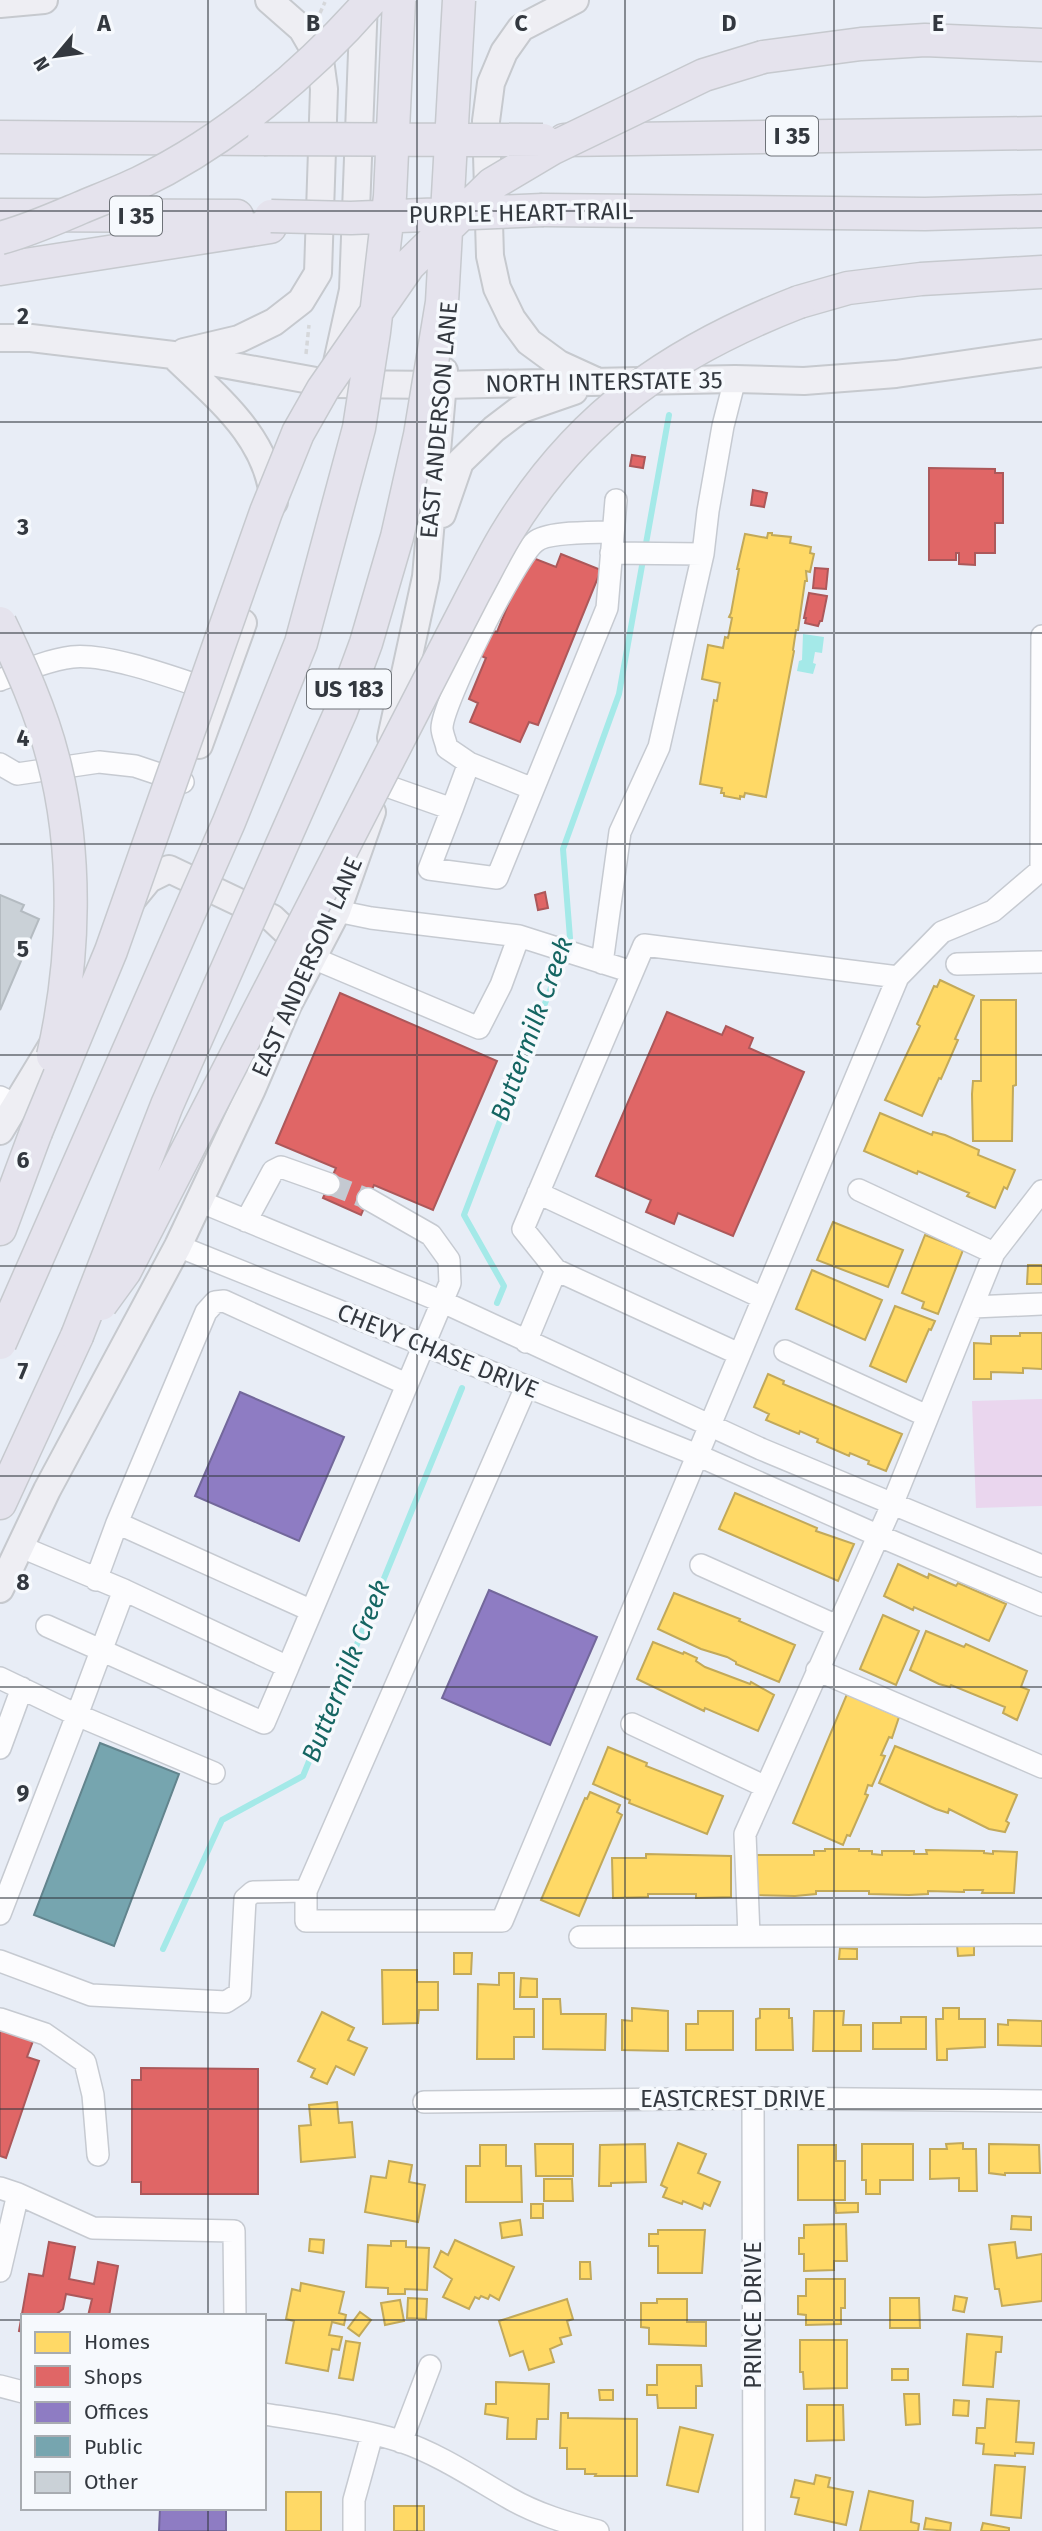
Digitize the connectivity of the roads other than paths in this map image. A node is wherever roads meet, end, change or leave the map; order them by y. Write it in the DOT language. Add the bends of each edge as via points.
graph roads {
  1 [pos="44,0"];
  2 [pos="269,0"];
  3 [pos="364,0"];
  4 [pos="371,0"];
  5 [pos="400,0"];
  6 [pos="458,0"];
  7 [pos="475,0"];
  8 [pos="575,0"];
  9 [pos="0,4"];
  10 [pos="1042,46"];
  11 [pos="1042,133"];
  12 [pos="0,137"];
  13 [pos="1042,211"];
  14 [pos="0,215"];
  15 [pos="271,222"];
  16 [pos="0,238"];
  17 [pos="0,269"];
  18 [pos="1042,272"];
  19 [pos="0,338"];
  20 [pos="1042,352"];
  21 [pos="173,355"];
  22 [pos="735,379"];
  23 [pos="601,383"];
  24 [pos="332,384"];
  25 [pos="442,385"];
  26 [pos="616,500"];
  27 [pos="276,523"];
  28 [pos="613,532"];
  29 [pos="621,554"];
  30 [pos="703,554"];
  31 [pos="426,577"];
  32 [pos="0,623"];
  33 [pos="1042,636"];
  34 [pos="0,680"];
  35 [pos="220,693"];
  36 [pos="1042,754"];
  37 [pos="469,762"];
  38 [pos="0,764"];
  39 [pos="185,782"];
  40 [pos="382,784"];
  41 [pos="533,789"];
  42 [pos="452,809"];
  43 [pos="337,911"];
  44 [pos="121,914"];
  45 [pos="519,936"];
  46 [pos="313,958"];
  47 [pos="594,960"];
  48 [pos="1042,962"];
  49 [pos="957,964"];
  50 [pos="632,972"];
  51 [pos="898,976"];
  52 [pos="288,1005"];
  53 [pos="8,1101"];
  54 [pos="0,1131"];
  55 [pos="36,1132"];
  56 [pos="329,1184"];
  57 [pos="859,1190"];
  58 [pos="1042,1191"];
  59 [pos="538,1194"];
  60 [pos="368,1199"];
  61 [pos="199,1201"];
  62 [pos="246,1221"];
  63 [pos="0,1229"];
  64 [pos="178,1246"];
  65 [pos="994,1253"];
  66 [pos="556,1270"];
  67 [pos="763,1298"];
  68 [pos="443,1303"];
  69 [pos="1042,1304"];
  70 [pos="973,1307"];
  71 [pos="77,1336"];
  72 [pos="526,1342"];
  73 [pos="0,1343"];
  74 [pos="422,1344"];
  75 [pos="785,1351"];
  76 [pos="740,1354"];
  77 [pos="406,1384"];
  78 [pos="526,1387"];
  79 [pos="927,1416"];
  80 [pos="709,1427"];
  81 [pos="698,1455"];
  82 [pos="0,1503"];
  83 [pos="892,1505"];
  84 [pos="117,1523"];
  85 [pos="877,1535"];
  86 [pos="19,1546"];
  87 [pos="701,1565"];
  88 [pos="1042,1566"];
  89 [pos="96,1580"];
  90 [pos="0,1589"];
  91 [pos="124,1590"];
  92 [pos="1042,1605"];
  93 [pos="310,1610"];
  94 [pos="47,1626"];
  95 [pos="837,1626"];
  96 [pos="100,1651"];
  97 [pos="288,1667"];
  98 [pos="817,1670"];
  99 [pos="0,1678"];
  100 [pos="22,1688"];
  101 [pos="76,1715"];
  102 [pos="632,1724"];
  103 [pos="0,1748"];
  104 [pos="1042,1767"];
  105 [pos="214,1773"];
  106 [pos="766,1787"];
  107 [pos="306,1891"];
  108 [pos="0,1914"];
  109 [pos="1042,1935"];
  110 [pos="580,1937"];
  111 [pos="749,1937"];
  112 [pos="0,1961"];
  113 [pos="0,2018"];
  114 [pos="753,2098"];
  115 [pos="1042,2101"];
  116 [pos="424,2102"];
  117 [pos="98,2155"];
  118 [pos="9,2191"];
  119 [pos="0,2270"];
  120 [pos="235,2314"];
  121 [pos="430,2366"];
  122 [pos="266,2414"];
  123 [pos="372,2435"];
  124 [pos="401,2442"];
  125 [pos="354,2531"];
  126 [pos="598,2531"];
  127 [pos="754,2531"];
  1 -- 9 [label="main road"];
  2 -- 21 [label="main road" via="302,29 320,60 324,89 318,273 301,301 274,322 239,339"];
  3 -- 24 [label="main road" via="353,290"];
  4 -- 16 [label="highway, bridge" via="341,35 274,95 201,148 139,183"];
  5 -- 73 [label="highway, US 183, bridge" via="390,196 374,332 359,428 301,643 229,822"];
  6 -- 71 [label="highway, US 183, bridge" via="442,302 421,435 397,537 341,711 167,1105"];
  7 -- 25 [label="main road, EAST ANDERSON LANE"];
  8 -- 23 [label="main road" via="520,28 503,52 491,83 486,121 490,256 497,288 529,342 559,364"];
  10 -- 55 [label="highway, bridge" via="925,40 860,44 763,57 704,75 553,148 492,184 409,265 298,433 111,951"];
  11 -- 12 [label="highway, I 35, bridge" via="543,140"];
  13 -- 15 [label="highway, PURPLE HEART TRAIL / I 35, bridge" via="543,210"];
  14 -- 15 [label="highway, PURPLE HEART TRAIL / I 35"];
  15 -- 17 [label="highway"];
  18 -- 71 [label="highway, bridge" via="920,279 799,302 675,361 635,388 569,449 508,530 125,1271"];
  19 -- 21 [label="main road, NORTH INTERSTATE 35"];
  20 -- 22 [label="main road, NORTH INTERSTATE 35" via="896,374 804,381"];
  21 -- 24 [label="main road, NORTH INTERSTATE 35"];
  21 -- 27 [label="main road" via="252,436 273,488"];
  22 -- 23 [label="main road, NORTH INTERSTATE 35"];
  22 -- 30 [label="street"];
  23 -- 25 [label="main road, NORTH INTERSTATE 35"];
  23 -- 31 [label="main road" via="519,410 460,462"];
  24 -- 25 [label="main road, NORTH INTERSTATE 35"];
  24 -- 27 [label="main road"];
  25 -- 31 [label="main road, EAST ANDERSON LANE"];
  26 -- 28 [label="street"];
  27 -- 35 [label="main road"];
  28 -- 29 [label="street"];
  28 -- 37 [label="street" via="562,534 535,542 512,575 472,649 442,728 447,748"];
  29 -- 30 [label="street"];
  29 -- 41 [label="street" via="607,608"];
  30 -- 47 [label="street" via="660,747 620,832"];
  31 -- 40 [label="main road, EAST ANDERSON LANE"];
  32 -- 55 [label="highway, bridge" via="27,681 53,758 68,834 70,925 60,1024"];
  33 -- 36 [label="street"];
  34 -- 35 [label="street" via="72,657 103,657"];
  35 -- 39 [label="main road"];
  36 -- 51 [label="street" via="1041,870 993,911 942,932"];
  37 -- 41 [label="street"];
  37 -- 42 [label="street"];
  38 -- 39 [label="street" via="17,774 99,762 135,766"];
  39 -- 44 [label="main road" via="162,840"];
  40 -- 42 [label="street"];
  40 -- 43 [label="main road, EAST ANDERSON LANE"];
  41 -- 42 [label="street" via="497,878 429,869"];
  43 -- 45 [label="street"];
  43 -- 46 [label="main road, EAST ANDERSON LANE"];
  44 -- 52 [label="main road" via="149,879 169,869 272,918 290,935 295,962"];
  44 -- 53 [label="main road" via="91,982"];
  45 -- 46 [label="street" via="479,1028"];
  45 -- 47 [label="street"];
  46 -- 52 [label="main road, EAST ANDERSON LANE"];
  47 -- 50 [label="street"];
  48 -- 49 [label="street"];
  50 -- 51 [label="street" via="643,945"];
  50 -- 59 [label="street"];
  51 -- 67 [label="street"];
  52 -- 61 [label="main road, EAST ANDERSON LANE"];
  53 -- 54 [label="main road"];
  55 -- 63 [label="highway"];
  56 -- 62 [label="street" via="281,1167 273,1171"];
  57 -- 65 [label="street"];
  58 -- 65 [label="street"];
  59 -- 66 [label="street" via="523,1229"];
  59 -- 67 [label="street"];
  60 -- 68 [label="street" via="431,1235 449,1260 450,1283"];
  61 -- 62 [label="street, CHEVY CHASE DRIVE"];
  61 -- 64 [label="main road, EAST ANDERSON LANE"];
  62 -- 68 [label="street, CHEVY CHASE DRIVE"];
  64 -- 74 [label="street, CHEVY CHASE DRIVE"];
  64 -- 86 [label="main road, EAST ANDERSON LANE"];
  65 -- 70 [label="street"];
  66 -- 72 [label="street"];
  66 -- 76 [label="street"];
  67 -- 76 [label="street"];
  68 -- 72 [label="street, CHEVY CHASE DRIVE"];
  68 -- 74 [label="street"];
  69 -- 70 [label="street"];
  70 -- 79 [label="street"];
  71 -- 82 [label="highway, US 183"];
  72 -- 80 [label="street, CHEVY CHASE DRIVE"];
  74 -- 77 [label="street"];
  74 -- 78 [label="street, CHEVY CHASE DRIVE"];
  75 -- 79 [label="street"];
  76 -- 80 [label="street"];
  77 -- 84 [label="street" via="224,1301 215,1302 206,1312"];
  77 -- 93 [label="street"];
  78 -- 81 [label="street, CHEVY CHASE DRIVE"];
  78 -- 107 [label="street"];
  79 -- 83 [label="street"];
  80 -- 81 [label="street"];
  80 -- 83 [label="street, CHEVY CHASE DRIVE"];
  81 -- 85 [label="street, CHEVY CHASE DRIVE"];
  81 -- 107 [label="street" via="502,1921 306,1921"];
  83 -- 85 [label="street"];
  83 -- 88 [label="street, CHEVY CHASE DRIVE"];
  84 -- 89 [label="street"];
  84 -- 93 [label="street"];
  85 -- 92 [label="street, CHEVY CHASE DRIVE"];
  85 -- 95 [label="street"];
  86 -- 89 [label="street"];
  86 -- 90 [label="main road, EAST ANDERSON LANE"];
  87 -- 95 [label="street"];
  89 -- 91 [label="street"];
  91 -- 96 [label="street"];
  91 -- 97 [label="street"];
  93 -- 97 [label="street"];
  94 -- 96 [label="street"];
  95 -- 98 [label="street"];
  96 -- 97 [label="street" via="264,1723"];
  96 -- 101 [label="street"];
  98 -- 104 [label="street"];
  98 -- 106 [label="street"];
  99 -- 100 [label="street"];
  100 -- 101 [label="street"];
  100 -- 103 [label="street"];
  101 -- 105 [label="street"];
  101 -- 108 [label="street"];
  102 -- 106 [label="street"];
  106 -- 111 [label="street" via="745,1834"];
  107 -- 112 [label="street" via="253,1892 245,1899 240,1993 226,2002 91,1995"];
  109 -- 111 [label="street"];
  110 -- 111 [label="street"];
  113 -- 117 [label="street" via="45,2034 85,2062"];
  114 -- 115 [label="street, EASTCREST DRIVE"];
  114 -- 116 [label="street, EASTCREST DRIVE"];
  114 -- 127 [label="street, PRINCE DRIVE"];
  118 -- 119 [label="street"];
  118 -- 120 [label="street" via="93,2228 234,2231"];
  121 -- 124 [label="street"];
  122 -- 123 [label="street"];
  123 -- 124 [label="street"];
  123 -- 125 [label="street" via="354,2500"];
  124 -- 126 [label="street" via="561,2522"];
}
